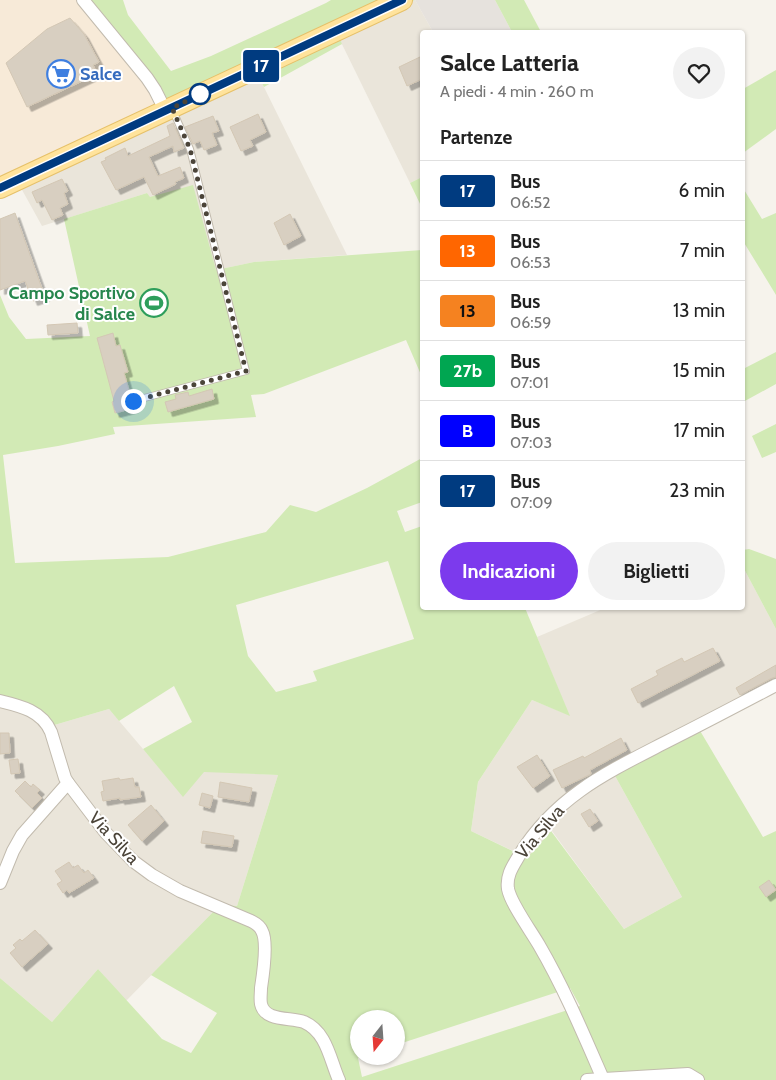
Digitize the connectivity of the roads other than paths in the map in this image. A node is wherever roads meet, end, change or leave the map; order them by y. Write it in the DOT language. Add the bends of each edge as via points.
graph roads {
  1 [pos="83,0"];
  2 [pos="402,0"];
  3 [pos="169,109"];
  4 [pos="0,188"];
  5 [pos="133,401"];
  6 [pos="776,686"];
  7 [pos="0,701"];
  8 [pos="68,783"];
  9 [pos="0,883"];
  10 [pos="603,1079"];
  11 [pos="339,1080"];
  12 [pos="587,1080"];
  13 [pos="698,1080"];
  1 -- 3 [label="street" via="148,78"];
  2 -- 3 [label="main road"];
  3 -- 4 [label="main road"];
  3 -- 5 [label="lane" via="190,149 246,371"];
  6 -- 10 [label="street, Via Silva" via="609,772 577,793 547,818 510,872 507,880 510,895 572,1008"];
  7 -- 8 [label="street, Via Silva" via="21,706 43,718 49,726"];
  8 -- 9 [label="street" via="22,835"];
  8 -- 11 [label="street, Via Silva" via="132,861 174,888 261,928 265,946 260,998 263,1008 269,1014 304,1022 314,1028 324,1041"];
  10 -- 12 [label="street"];
  10 -- 13 [label="street" via="688,1074"];
}
